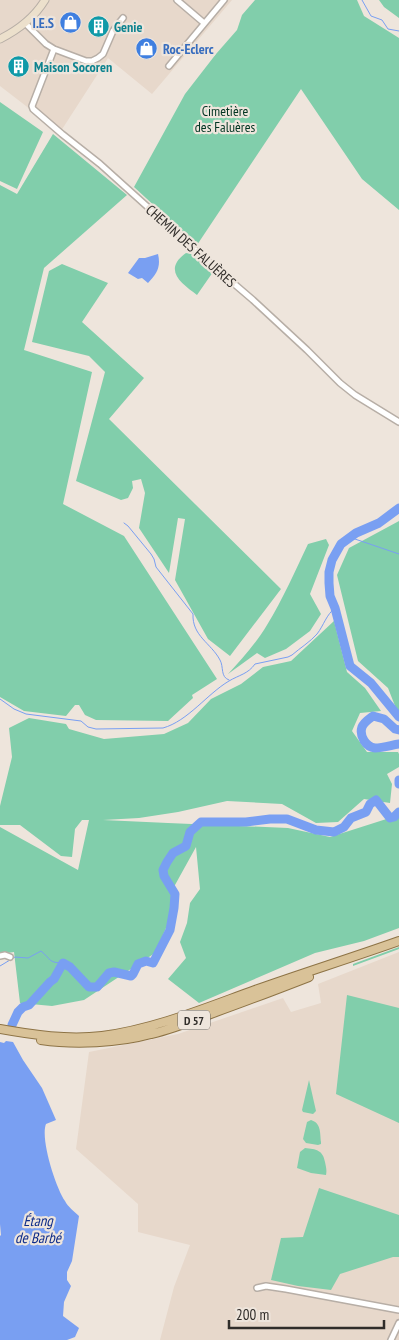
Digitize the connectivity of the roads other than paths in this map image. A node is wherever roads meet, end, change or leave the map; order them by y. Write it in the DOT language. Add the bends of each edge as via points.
graph roads {
  1 [pos="45,0"];
  2 [pos="177,0"];
  3 [pos="224,0"];
  4 [pos="123,18"];
  5 [pos="204,23"];
  6 [pos="25,24"];
  7 [pos="0,40"];
  8 [pos="54,49"];
  9 [pos="169,66"];
  10 [pos="399,422"];
  11 [pos="399,941"];
  12 [pos="378,949"];
  13 [pos="0,956"];
  14 [pos="10,957"];
  15 [pos="0,1029"];
  16 [pos="0,1034"];
  17 [pos="258,1288"];
  18 [pos="399,1310"];
  19 [pos="399,1323"];
  20 [pos="391,1340"];
  1 -- 6 [label="street"];
  2 -- 5 [label="street"];
  3 -- 5 [label="street"];
  4 -- 8 [label="street" via="103,54 92,61"];
  5 -- 9 [label="street"];
  6 -- 7 [label="street"];
  6 -- 8 [label="street"];
  8 -- 10 [label="street, CHEMIN DES FALUÈRES" via="33,109 253,300 340,383"];
  11 -- 12 [label="main road, D 57"];
  12 -- 15 [label="main road, D 57" via="172,1020 123,1032 74,1037"];
  12 -- 16 [label="main road, D 57" via="150,1035 72,1042"];
  13 -- 14 [label="street"];
  17 -- 18 [label="street" via="286,1289"];
  19 -- 20 [label="street"];
}
